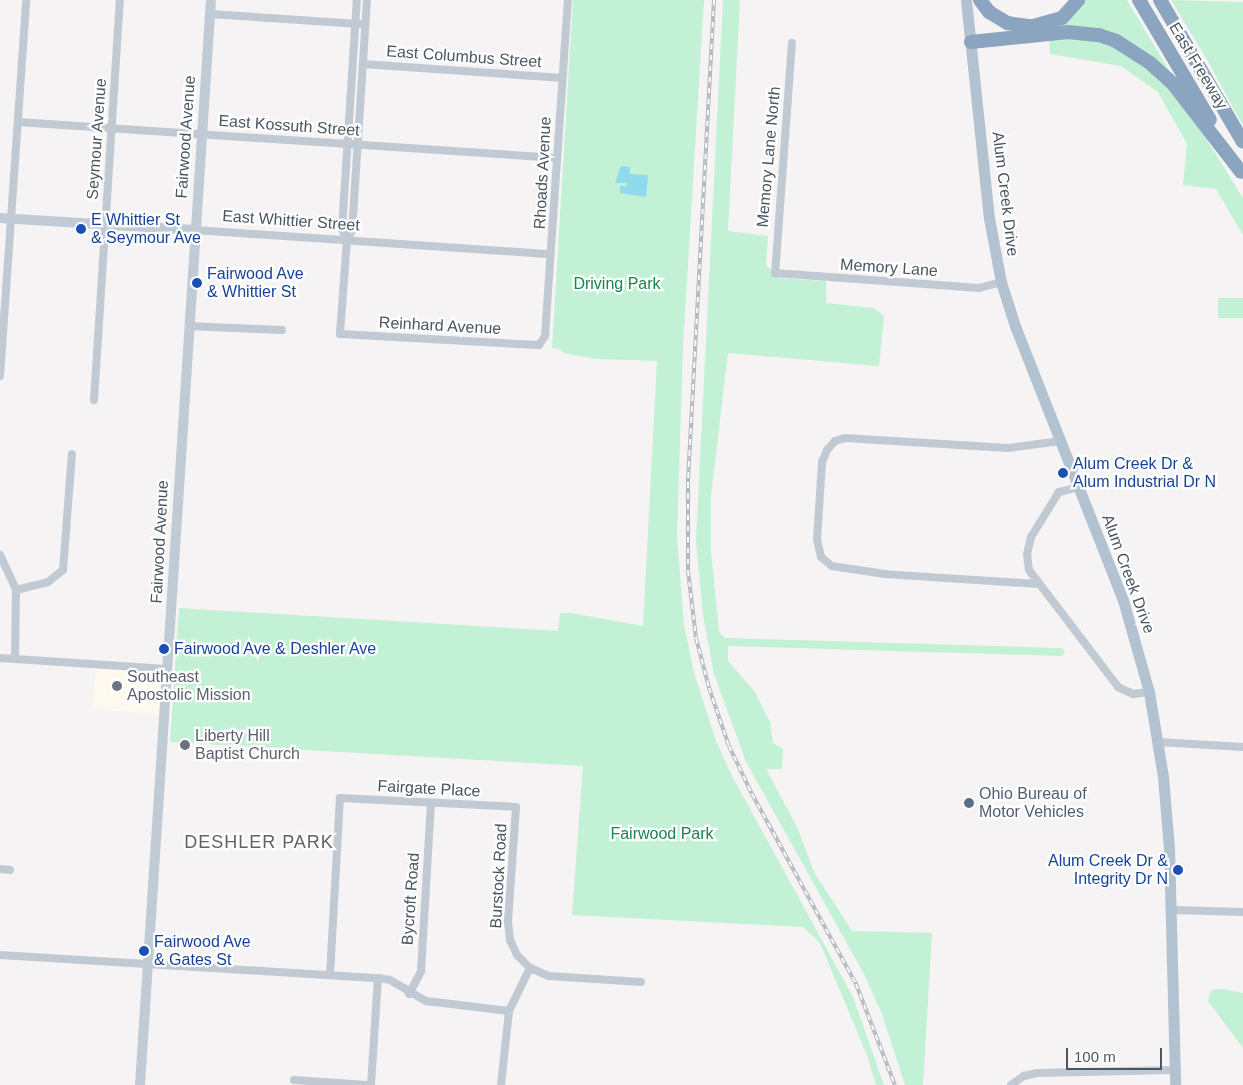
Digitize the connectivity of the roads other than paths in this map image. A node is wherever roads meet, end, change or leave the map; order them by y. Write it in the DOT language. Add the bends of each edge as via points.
graph roads {
  1 [pos="26,0"];
  2 [pos="120,0"];
  3 [pos="211,0"];
  4 [pos="357,0"];
  5 [pos="367,0"];
  6 [pos="568,0"];
  7 [pos="966,0"];
  8 [pos="980,0"];
  9 [pos="1078,0"];
  10 [pos="1139,0"];
  11 [pos="1160,0"];
  12 [pos="210,14"];
  13 [pos="356,24"];
  14 [pos="366,25"];
  15 [pos="1034,27"];
  16 [pos="970,42"];
  17 [pos="792,44"];
  18 [pos="363,64"];
  19 [pos="563,78"];
  20 [pos="18,122"];
  21 [pos="112,128"];
  22 [pos="202,134"];
  23 [pos="1243,142"];
  24 [pos="347,144"];
  25 [pos="357,144"];
  26 [pos="557,158"];
  27 [pos="1242,174"];
  28 [pos="0,218"];
  29 [pos="12,219"];
  30 [pos="105,225"];
  31 [pos="195,230"];
  32 [pos="347,240"];
  33 [pos="550,254"];
  34 [pos="775,272"];
  35 [pos="1001,282"];
  36 [pos="189,326"];
  37 [pos="282,330"];
  38 [pos="539,345"];
  39 [pos="0,376"];
  40 [pos="94,400"];
  41 [pos="1061,441"];
  42 [pos="72,454"];
  43 [pos="1079,487"];
  44 [pos="0,556"];
  45 [pos="1038,584"];
  46 [pos="16,590"];
  47 [pos="0,658"];
  48 [pos="16,659"];
  49 [pos="167,669"];
  50 [pos="1149,692"];
  51 [pos="1158,742"];
  52 [pos="1243,747"];
  53 [pos="431,802"];
  54 [pos="516,807"];
  55 [pos="0,869"];
  56 [pos="10,870"];
  57 [pos="1171,910"];
  58 [pos="1243,912"];
  59 [pos="0,955"];
  60 [pos="149,964"];
  61 [pos="530,968"];
  62 [pos="330,975"];
  63 [pos="378,978"];
  64 [pos="641,982"];
  65 [pos="409,994"];
  66 [pos="508,1011"];
  67 [pos="1174,1070"];
  68 [pos="294,1080"];
  69 [pos="140,1085"];
  70 [pos="367,1085"];
  71 [pos="371,1085"];
  72 [pos="502,1085"];
  73 [pos="1011,1085"];
  74 [pos="1174,1085"];
  1 -- 20 [label="street"];
  2 -- 21 [label="street, Seymour Avenue"];
  3 -- 12 [label="street, Fairwood Avenue"];
  4 -- 13 [label="street"];
  5 -- 14 [label="street"];
  6 -- 19 [label="street, Rhoads Avenue"];
  7 -- 16 [label="main road, Alum Creek Drive"];
  8 -- 15 [label="highway" via="989,12 1007,23"];
  9 -- 15 [label="highway" via="1062,18"];
  10 -- 27 [label="highway, East Freeway"];
  11 -- 23 [label="highway, East Freeway"];
  12 -- 13 [label="street"];
  12 -- 22 [label="street, Fairwood Avenue"];
  13 -- 14 [label="street"];
  13 -- 24 [label="street"];
  14 -- 18 [label="street"];
  15 -- 16 [label="highway" via="978,34"];
  16 -- 27 [label="highway" via="1068,32 1099,35 1116,41 1150,63 1173,84"];
  16 -- 35 [label="main road, Alum Creek Drive" via="989,218"];
  17 -- 34 [label="street, Memory Lane North"];
  18 -- 19 [label="street, East Columbus Street"];
  18 -- 25 [label="street"];
  19 -- 26 [label="street, Rhoads Avenue"];
  20 -- 21 [label="street, East Kossuth Street"];
  20 -- 29 [label="street"];
  21 -- 22 [label="street, East Kossuth Street"];
  21 -- 30 [label="street, Seymour Avenue"];
  22 -- 24 [label="street, East Kossuth Street"];
  22 -- 31 [label="street, Fairwood Avenue"];
  24 -- 25 [label="street, East Kossuth Street"];
  24 -- 32 [label="street" via="342,229"];
  25 -- 26 [label="street, East Kossuth Street"];
  25 -- 32 [label="street" via="352,230"];
  26 -- 33 [label="street, Rhoads Avenue"];
  28 -- 29 [label="street, East Whittier Street"];
  29 -- 30 [label="street, East Whittier Street"];
  29 -- 39 [label="street"];
  30 -- 31 [label="street, East Whittier Street"];
  30 -- 40 [label="street, Seymour Avenue"];
  31 -- 32 [label="street, East Whittier Street"];
  31 -- 36 [label="street, Fairwood Avenue"];
  32 -- 33 [label="street, East Whittier Street"];
  32 -- 38 [label="street, Reinhard Avenue" via="340,334"];
  33 -- 38 [label="street, Rhoads Avenue" via="546,336"];
  34 -- 35 [label="street, Memory Lane" via="979,288"];
  35 -- 41 [label="main road, Alum Creek Drive" via="1014,326"];
  36 -- 37 [label="street"];
  36 -- 49 [label="street, Fairwood Avenue"];
  41 -- 43 [label="main road, Alum Creek Drive"];
  41 -- 45 [label="street" via="1016,448 855,437 835,441 826,450 822,462 817,540 821,557 832,566 878,573"];
  42 -- 46 [label="street" via="63,570 48,582"];
  43 -- 45 [label="street" via="1060,492 1031,537 1027,561"];
  43 -- 50 [label="main road, Alum Creek Drive" via="1123,600"];
  44 -- 46 [label="street"];
  45 -- 50 [label="street" via="1118,687 1133,694"];
  46 -- 48 [label="street"];
  47 -- 48 [label="street"];
  48 -- 49 [label="street"];
  49 -- 60 [label="street, Fairwood Avenue"];
  50 -- 51 [label="main road, Alum Creek Drive"];
  51 -- 52 [label="street"];
  51 -- 57 [label="main road, Alum Creek Drive" via="1165,795"];
  53 -- 54 [label="street, Fairgate Place"];
  53 -- 62 [label="street, Fairgate Place" via="340,798"];
  53 -- 65 [label="street, Bycroft Road" via="421,971"];
  54 -- 61 [label="street, Burstock Road" via="509,932 513,948"];
  55 -- 56 [label="street"];
  57 -- 58 [label="street"];
  57 -- 67 [label="main road, Alum Creek Drive"];
  59 -- 60 [label="street"];
  60 -- 62 [label="street"];
  60 -- 69 [label="street, Fairwood Avenue"];
  61 -- 64 [label="street" via="557,977"];
  61 -- 66 [label="street"];
  62 -- 63 [label="street"];
  63 -- 65 [label="street" via="390,980"];
  63 -- 71 [label="street"];
  65 -- 66 [label="street" via="432,1002 484,1005"];
  66 -- 72 [label="street"];
  67 -- 73 [label="street" via="1037,1073 1024,1076"];
  67 -- 74 [label="main road, Alum Creek Drive"];
  68 -- 70 [label="street"];
}
